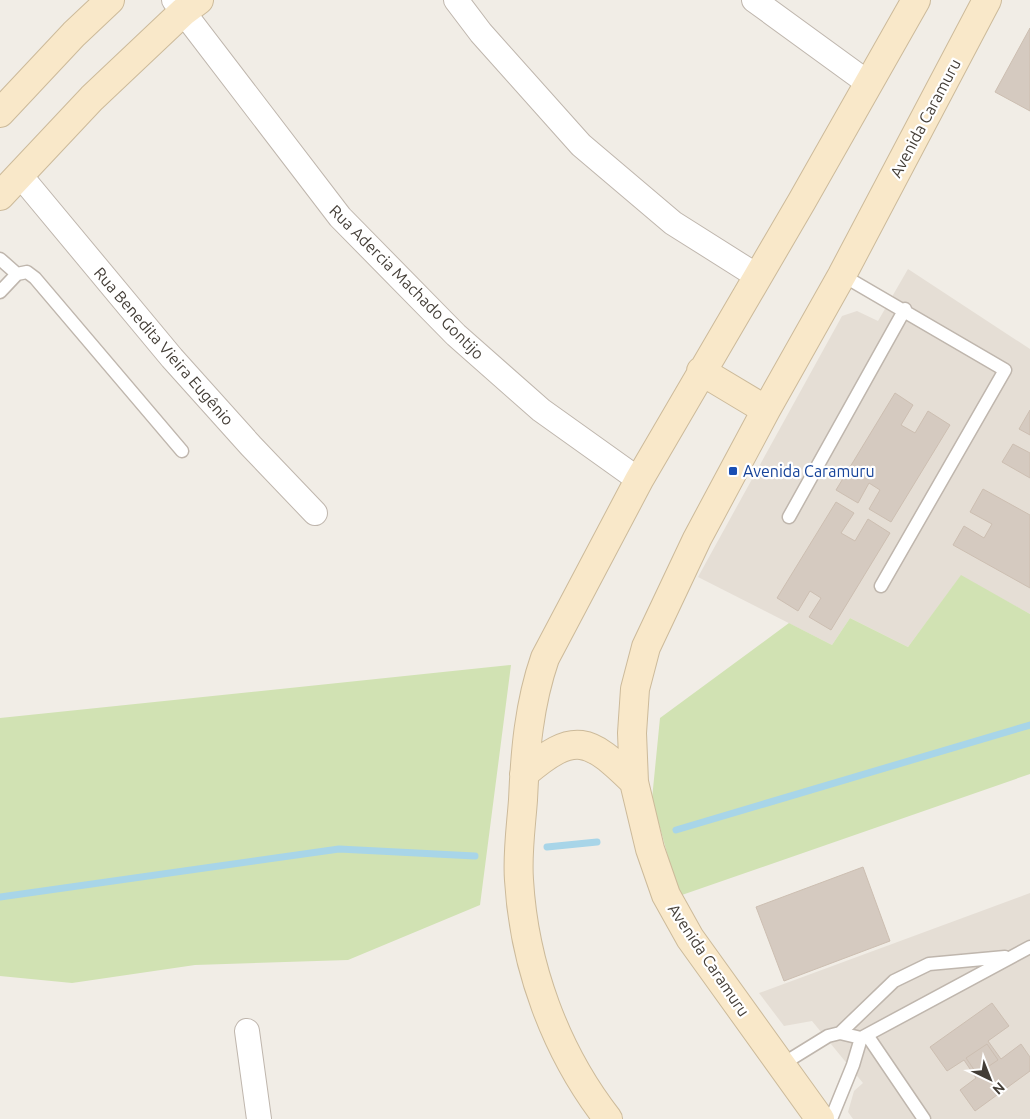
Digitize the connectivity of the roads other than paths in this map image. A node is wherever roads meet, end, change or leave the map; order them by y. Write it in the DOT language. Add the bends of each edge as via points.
graph roads {
  1 [pos="110,0"];
  2 [pos="456,0"];
  3 [pos="754,0"];
  4 [pos="916,0"];
  5 [pos="987,0"];
  6 [pos="185,4"];
  7 [pos="868,83"];
  8 [pos="1,109"];
  9 [pos="19,174"];
  10 [pos="0,196"];
  11 [pos="0,259"];
  12 [pos="17,274"];
  13 [pos="842,275"];
  14 [pos="757,276"];
  15 [pos="0,292"];
  16 [pos="905,309"];
  17 [pos="701,371"];
  18 [pos="766,410"];
  19 [pos="182,451"];
  20 [pos="640,480"];
  21 [pos="316,513"];
  22 [pos="789,517"];
  23 [pos="881,586"];
  24 [pos="524,774"];
  25 [pos="634,782"];
  26 [pos="1030,947"];
  27 [pos="1013,956"];
  28 [pos="246,1031"];
  29 [pos="840,1033"];
  30 [pos="864,1037"];
  31 [pos="781,1065"];
  32 [pos="259,1119"];
  33 [pos="608,1119"];
  34 [pos="820,1119"];
  35 [pos="831,1119"];
  36 [pos="924,1119"];
  1 -- 8 [label="main road"];
  2 -- 14 [label="street" via="481,33 582,144 673,223"];
  3 -- 7 [label="street"];
  4 -- 7 [label="main road"];
  5 -- 13 [label="main road, Avenida Caramuru"];
  6 -- 9 [label="main road"];
  6 -- 20 [label="street, Rua Adercia Machado Gontijo" via="340,217 456,335 541,410"];
  7 -- 14 [label="main road"];
  9 -- 10 [label="main road"];
  9 -- 21 [label="street, Rua Benedita Vieira Eugênio" via="172,358"];
  11 -- 12 [label="lane"];
  12 -- 15 [label="lane"];
  12 -- 19 [label="lane" via="28,272 35,278"];
  13 -- 16 [label="lane"];
  13 -- 18 [label="main road, Avenida Caramuru"];
  14 -- 17 [label="main road"];
  16 -- 22 [label="lane"];
  16 -- 23 [label="lane" via="1005,370"];
  17 -- 18 [label="main road"];
  17 -- 20 [label="main road"];
  18 -- 25 [label="main road, Avenida Caramuru" via="697,539 646,647 635,689 632,733"];
  20 -- 24 [label="main road" via="545,658 535,687"];
  24 -- 25 [label="main road" via="548,754 565,747 590,746 607,755"];
  24 -- 33 [label="main road" via="519,880 527,939 541,999 568,1055"];
  25 -- 31 [label="main road, Avenida Caramuru" via="650,849 666,896 690,938"];
  26 -- 27 [label="lane"];
  27 -- 29 [label="lane" via="929,964 894,981"];
  27 -- 30 [label="lane"];
  28 -- 32 [label="street"];
  29 -- 30 [label="lane"];
  29 -- 31 [label="lane" via="828,1036"];
  30 -- 35 [label="lane"];
  30 -- 36 [label="lane"];
  31 -- 34 [label="main road, Avenida Caramuru"];
}
